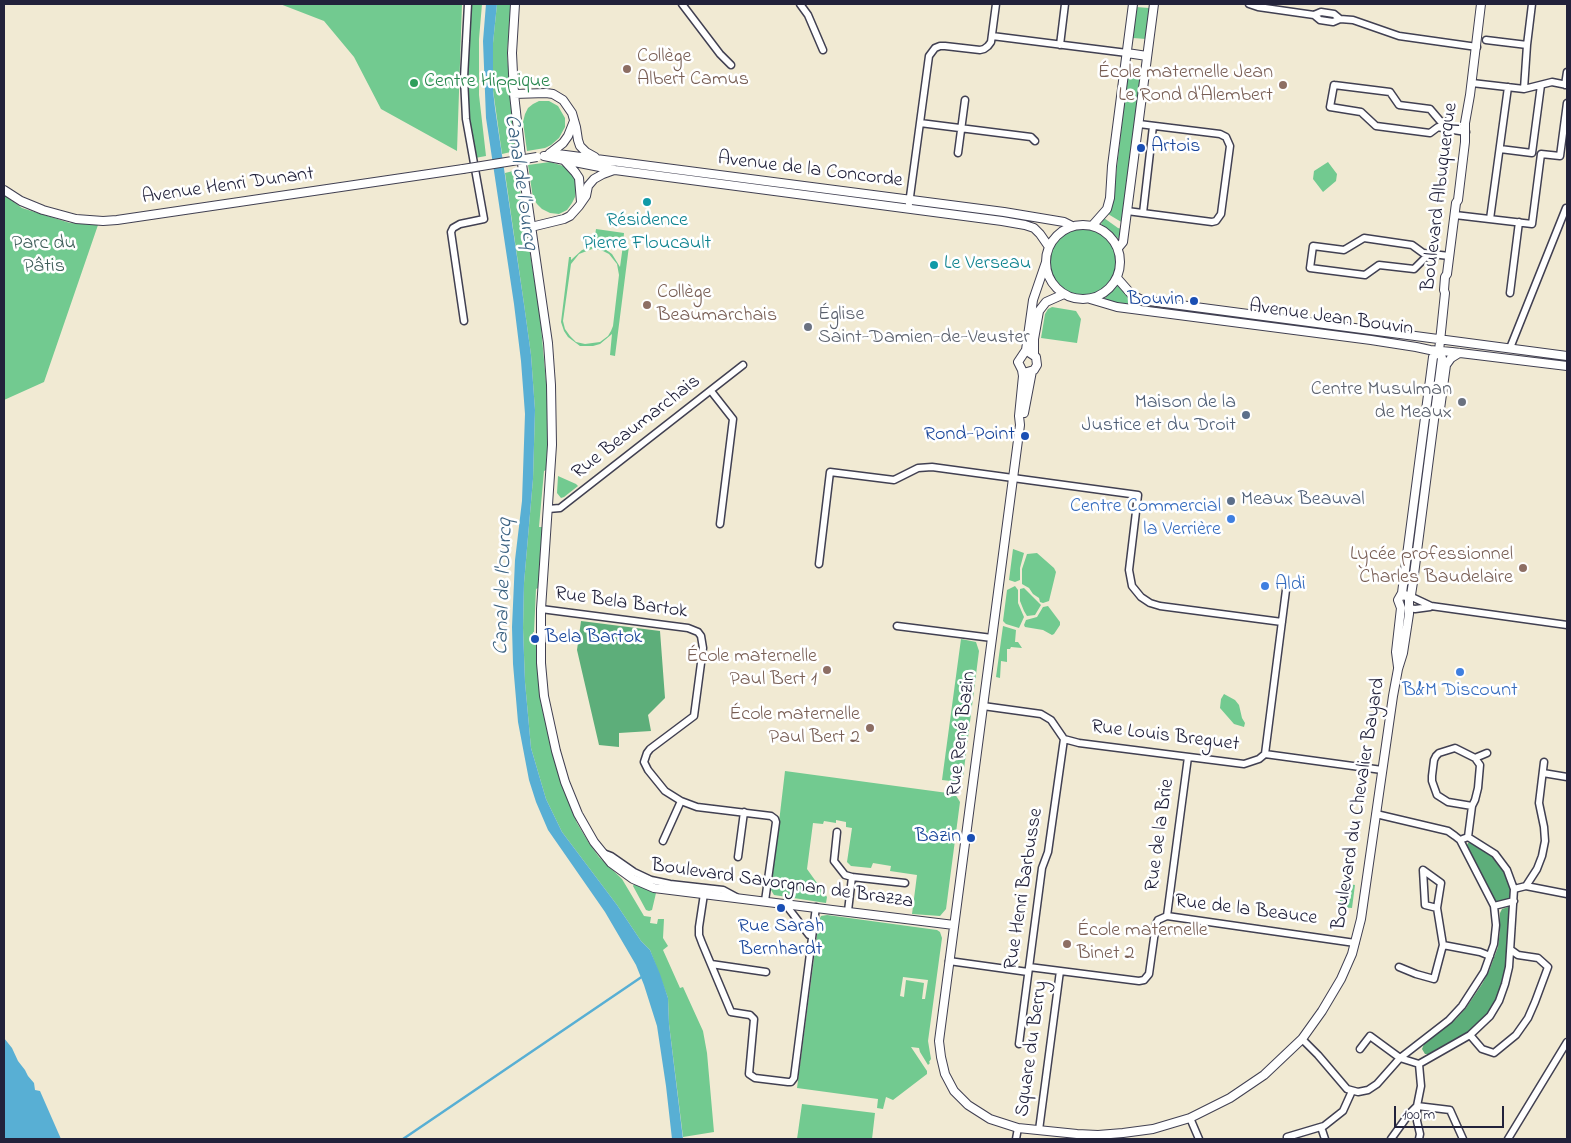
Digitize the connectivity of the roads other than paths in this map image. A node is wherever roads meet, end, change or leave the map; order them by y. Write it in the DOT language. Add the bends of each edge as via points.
graph roads {
  1 [pos="468,4"];
  2 [pos="515,4"];
  3 [pos="682,4"];
  4 [pos="800,4"];
  5 [pos="996,4"];
  6 [pos="1065,4"];
  7 [pos="1133,4"];
  8 [pos="1154,4"];
  9 [pos="1249,4"];
  10 [pos="1481,4"];
  11 [pos="1532,4"];
  12 [pos="992,36"];
  13 [pos="1486,40"];
  14 [pos="1060,45"];
  15 [pos="1527,45"];
  16 [pos="1476,47"];
  17 [pos="823,50"];
  18 [pos="1126,53"];
  19 [pos="1147,56"];
  20 [pos="730,65"];
  21 [pos="1567,72"];
  22 [pos="1472,83"];
  23 [pos="1541,85"];
  24 [pos="1566,85"];
  25 [pos="1508,88"];
  26 [pos="1524,89"];
  27 [pos="514,94"];
  28 [pos="965,100"];
  29 [pos="1567,103"];
  30 [pos="1450,115"];
  31 [pos="574,121"];
  32 [pos="920,123"];
  33 [pos="1139,124"];
  34 [pos="1153,126"];
  35 [pos="961,128"];
  36 [pos="1447,129"];
  37 [pos="1466,132"];
  38 [pos="1035,141"];
  39 [pos="1500,149"];
  40 [pos="958,153"];
  41 [pos="544,155"];
  42 [pos="597,159"];
  43 [pos="564,160"];
  44 [pos="614,170"];
  45 [pos="4,190"];
  46 [pos="910,200"];
  47 [pos="582,202"];
  48 [pos="908,208"];
  49 [pos="1566,208"];
  50 [pos="1128,211"];
  51 [pos="1143,213"];
  52 [pos="1455,215"];
  53 [pos="1490,219"];
  54 [pos="1519,222"];
  55 [pos="1072,226"];
  56 [pos="1092,226"];
  57 [pos="531,227"];
  58 [pos="1049,248"];
  59 [pos="1118,248"];
  60 [pos="1430,254"];
  61 [pos="1449,256"];
  62 [pos="1046,262"];
  63 [pos="1117,278"];
  64 [pos="1510,292"];
  65 [pos="1064,294"];
  66 [pos="1090,299"];
  67 [pos="464,321"];
  68 [pos="1440,339"];
  69 [pos="1510,348"];
  70 [pos="1439,351"];
  71 [pos="1459,352"];
  72 [pos="1024,354"];
  73 [pos="1034,355"];
  74 [pos="1567,356"];
  75 [pos="743,365"];
  76 [pos="1567,366"];
  77 [pos="1022,370"];
  78 [pos="1032,371"];
  79 [pos="711,392"];
  80 [pos="1020,425"];
  81 [pos="1431,445"];
  82 [pos="1013,478"];
  83 [pos="548,509"];
  84 [pos="720,524"];
  85 [pos="819,564"];
  86 [pos="1286,590"];
  87 [pos="1406,597"];
  88 [pos="1431,606"];
  89 [pos="541,608"];
  90 [pos="1405,608"];
  91 [pos="1282,622"];
  92 [pos="1567,625"];
  93 [pos="897,626"];
  94 [pos="992,638"];
  95 [pos="983,706"];
  96 [pos="1064,739"];
  97 [pos="1486,753"];
  98 [pos="1266,754"];
  99 [pos="1188,757"];
  100 [pos="1474,758"];
  101 [pos="1544,762"];
  102 [pos="1382,770"];
  103 [pos="1543,773"];
  104 [pos="1567,777"];
  105 [pos="681,801"];
  106 [pos="1472,806"];
  107 [pos="744,812"];
  108 [pos="1376,814"];
  109 [pos="837,832"];
  110 [pos="1468,837"];
  111 [pos="1460,840"];
  112 [pos="664,841"];
  113 [pos="602,853"];
  114 [pos="738,857"];
  115 [pos="852,877"];
  116 [pos="905,883"];
  117 [pos="1526,886"];
  118 [pos="1514,889"];
  119 [pos="704,894"];
  120 [pos="1567,894"];
  121 [pos="739,898"];
  122 [pos="765,901"];
  123 [pos="1514,901"];
  124 [pos="789,904"];
  125 [pos="1494,906"];
  126 [pos="816,907"];
  127 [pos="1437,908"];
  128 [pos="848,911"];
  129 [pos="1166,916"];
  130 [pos="954,925"];
  131 [pos="812,936"];
  132 [pos="1355,943"];
  133 [pos="1443,945"];
  134 [pos="1511,950"];
  135 [pos="1490,956"];
  136 [pos="949,961"];
  137 [pos="711,964"];
  138 [pos="1399,967"];
  139 [pos="1028,970"];
  140 [pos="1060,971"];
  141 [pos="766,972"];
  142 [pos="1470,1035"];
  143 [pos="1302,1039"];
  144 [pos="1567,1042"];
  145 [pos="1019,1044"];
  146 [pos="939,1048"];
  147 [pos="1360,1048"];
  148 [pos="1400,1058"];
  149 [pos="1419,1064"];
  150 [pos="1352,1091"];
  151 [pos="1417,1106"];
  152 [pos="1190,1118"];
  153 [pos="1321,1127"];
  154 [pos="1018,1128"];
  155 [pos="1039,1130"];
  156 [pos="1016,1139"];
  157 [pos="1199,1139"];
  158 [pos="1290,1139"];
  159 [pos="1325,1139"];
  160 [pos="1390,1139"];
  161 [pos="1419,1139"];
  162 [pos="1463,1139"];
  163 [pos="1508,1139"];
  1 -- 67 [label="street" via="464,78 466,119 484,219 460,224 451,232"];
  2 -- 27 [label="street, Boulevard Savorgnan de Brazza"];
  3 -- 20 [label="street"];
  4 -- 17 [label="street"];
  5 -- 12 [label="street"];
  6 -- 14 [label="street"];
  7 -- 18 [label="street"];
  8 -- 19 [label="street"];
  9 -- 16 [label="street" via="1326,21 1353,20 1399,36"];
  10 -- 16 [label="street, Boulevard Albuquerque"];
  11 -- 15 [label="street"];
  12 -- 14 [label="street"];
  12 -- 32 [label="street" via="984,49 945,46 931,51"];
  13 -- 15 [label="street"];
  14 -- 18 [label="street"];
  15 -- 26 [label="street"];
  16 -- 22 [label="street, Boulevard Albuquerque"];
  18 -- 19 [label="street"];
  18 -- 56 [label="street" via="1108,205"];
  19 -- 33 [label="street"];
  21 -- 24 [label="street"];
  22 -- 25 [label="street"];
  22 -- 37 [label="street, Boulevard Albuquerque"];
  23 -- 24 [label="street" via="1552,82"];
  23 -- 26 [label="street"];
  23 -- 39 [label="street" via="1532,153"];
  25 -- 26 [label="street"];
  25 -- 39 [label="street"];
  27 -- 31 [label="street" via="558,96 570,107"];
  27 -- 57 [label="street, Boulevard Savorgnan de Brazza"];
  28 -- 35 [label="street"];
  29 -- 54 [label="street" via="1560,156 1541,154 1532,224"];
  30 -- 36 [label="street"];
  31 -- 41 [label="street" via="563,143"];
  31 -- 42 [label="street" via="580,146"];
  32 -- 35 [label="street"];
  32 -- 46 [label="street"];
  33 -- 34 [label="street"];
  33 -- 50 [label="street"];
  34 -- 51 [label="street"];
  34 -- 51 [label="street" via="1220,134 1226,137 1230,146 1218,219 1212,222"];
  35 -- 38 [label="street" via="1031,137"];
  35 -- 40 [label="street"];
  36 -- 36 [label="street" via="1430,109 1399,105 1390,92 1334,85 1330,106 1361,112 1376,126 1430,133 1438,127"];
  36 -- 37 [label="street"];
  37 -- 52 [label="street, Boulevard Albuquerque"];
  39 -- 53 [label="street"];
  41 -- 42 [label="street, Avenue de la Concorde"];
  41 -- 43 [label="street, Avenue de la Concorde"];
  41 -- 45 [label="street, Avenue Henri Dunant, bridge" via="103,221 76,219 43,210"];
  42 -- 46 [label="street, Avenue de la Concorde"];
  43 -- 44 [label="street, Avenue de la Concorde"];
  43 -- 47 [label="street" via="579,178"];
  44 -- 47 [label="street" via="594,179"];
  44 -- 48 [label="street, Avenue de la Concorde"];
  46 -- 48 [label="street"];
  46 -- 55 [label="street, Avenue de la Concorde" via="1004,212"];
  47 -- 57 [label="street" via="564,219"];
  48 -- 58 [label="street, Avenue de la Concorde" via="1025,225 1034,228"];
  49 -- 69 [label="street"];
  50 -- 51 [label="street"];
  50 -- 59 [label="street" via="1123,242"];
  52 -- 53 [label="street"];
  52 -- 61 [label="street, Boulevard Albuquerque"];
  53 -- 54 [label="street"];
  54 -- 64 [label="street"];
  55 -- 56 [label="street"];
  55 -- 58 [label="street" via="1058,234"];
  56 -- 59 [label="street" via="1104,230"];
  57 -- 83 [label="street, Boulevard Savorgnan de Brazza" via="551,378 552,445"];
  58 -- 62 [label="street"];
  59 -- 63 [label="street" via="1120,268"];
  60 -- 60 [label="street" via="1412,245 1364,238 1344,250 1313,246 1310,268 1365,275 1379,265 1414,269"];
  60 -- 61 [label="street"];
  61 -- 68 [label="street, Boulevard Albuquerque"];
  62 -- 65 [label="street" via="1050,279"];
  62 -- 72 [label="street" via="1033,300"];
  63 -- 66 [label="street" via="1111,288"];
  63 -- 68 [label="street, Avenue Jean Bouvin" via="1132,295 1142,300"];
  65 -- 66 [label="street" via="1080,300"];
  65 -- 73 [label="street" via="1046,302 1039,311"];
  66 -- 70 [label="street, Avenue Jean Bouvin" via="1117,307"];
  68 -- 69 [label="street, Avenue Jean Bouvin"];
  68 -- 70 [label="street, Boulevard Albuquerque"];
  69 -- 74 [label="street, Avenue Jean Bouvin"];
  70 -- 71 [label="street, Avenue Jean Bouvin"];
  70 -- 81 [label="street" via="1442,358"];
  70 -- 87 [label="street" via="1433,357"];
  71 -- 76 [label="street, Avenue Jean Bouvin"];
  71 -- 81 [label="street" via="1446,365 1439,421"];
  72 -- 73 [label="street"];
  72 -- 77 [label="street" via="1018,362"];
  73 -- 78 [label="street" via="1037,365"];
  75 -- 79 [label="street, Rue Beaumarchais"];
  77 -- 78 [label="street"];
  77 -- 80 [label="street, Rue René Bazin"];
  78 -- 80 [label="street, Rue René Bazin"];
  79 -- 83 [label="street, Rue Beaumarchais" via="560,508"];
  79 -- 84 [label="street" via="733,419"];
  80 -- 82 [label="street, Rue René Bazin"];
  81 -- 87 [label="street" via="1411,595"];
  82 -- 85 [label="street" via="932,467 918,468 894,480 830,472"];
  82 -- 91 [label="street" via="1138,495 1129,576 1135,590 1150,603"];
  82 -- 94 [label="street, Rue René Bazin"];
  83 -- 89 [label="street, Boulevard Savorgnan de Brazza"];
  86 -- 91 [label="street"];
  87 -- 88 [label="street"];
  87 -- 90 [label="street"];
  87 -- 90 [label="street" via="1398,600"];
  88 -- 90 [label="street" via="1415,610"];
  88 -- 92 [label="street"];
  89 -- 105 [label="street, Rue Bela Bartok" via="698,632 703,648 694,716 650,749 644,758 648,770 665,791"];
  89 -- 113 [label="street, Boulevard Savorgnan de Brazza" via="542,680 556,751 578,814"];
  90 -- 102 [label="street, Boulevard du Chevalier Bayard" via="1396,652 1398,669"];
  91 -- 98 [label="street"];
  93 -- 94 [label="street"];
  94 -- 95 [label="street, Rue René Bazin"];
  95 -- 96 [label="street, Rue Louis Breguet" via="1041,714 1051,720"];
  95 -- 130 [label="street, Rue René Bazin"];
  96 -- 99 [label="street, Rue Louis Breguet"];
  96 -- 139 [label="street, Rue Henri Barbusse"];
  97 -- 100 [label="street"];
  98 -- 99 [label="street, Rue Louis Breguet" via="1244,764"];
  98 -- 102 [label="street, Rue Louis Breguet"];
  99 -- 129 [label="street, Rue de la Brie"];
  100 -- 106 [label="street" via="1480,765"];
  100 -- 106 [label="street" via="1455,748 1439,753 1434,760 1432,776 1437,795 1452,803"];
  101 -- 103 [label="street"];
  102 -- 108 [label="street, Boulevard du Chevalier Bayard"];
  103 -- 104 [label="street"];
  103 -- 117 [label="street" via="1539,803 1545,842 1537,869"];
  105 -- 107 [label="street, Rue Bela Bartok" via="697,807"];
  105 -- 112 [label="street"];
  106 -- 110 [label="street"];
  107 -- 114 [label="street"];
  107 -- 122 [label="street, Rue Bela Bartok" via="771,816 776,822"];
  108 -- 111 [label="street" via="1448,831"];
  108 -- 132 [label="street, Boulevard du Chevalier Bayard" via="1364,905"];
  109 -- 115 [label="street" via="834,861 845,876"];
  110 -- 111 [label="street"];
  110 -- 118 [label="street" via="1495,854 1507,870"];
  111 -- 125 [label="street"];
  113 -- 119 [label="street, Boulevard Savorgnan de Brazza" via="633,879 646,885"];
  113 -- 121 [label="street" via="651,880 723,890"];
  115 -- 116 [label="street"];
  115 -- 128 [label="street"];
  117 -- 118 [label="street"];
  117 -- 120 [label="street"];
  118 -- 123 [label="street"];
  119 -- 121 [label="street, Boulevard Savorgnan de Brazza"];
  119 -- 137 [label="street" via="699,935"];
  121 -- 122 [label="street, Boulevard Savorgnan de Brazza"];
  122 -- 124 [label="street, Boulevard Savorgnan de Brazza"];
  123 -- 125 [label="street"];
  123 -- 134 [label="street"];
  124 -- 126 [label="street, Boulevard Savorgnan de Brazza"];
  124 -- 131 [label="street" via="789,909"];
  125 -- 135 [label="street" via="1496,935"];
  126 -- 128 [label="street, Boulevard Savorgnan de Brazza"];
  126 -- 131 [label="street"];
  127 -- 127 [label="street" via="1425,905 1423,870 1441,882"];
  127 -- 133 [label="street"];
  128 -- 130 [label="street, Boulevard Savorgnan de Brazza"];
  129 -- 132 [label="street, Rue de la Beauce"];
  129 -- 140 [label="street, Rue de la Beauce" via="1156,924 1147,977 1139,981"];
  130 -- 136 [label="street, Rue René Bazin"];
  131 -- 137 [label="street" via="791,1082 755,1078 749,1074 754,1019 750,1015 731,1012"];
  132 -- 143 [label="street, Boulevard du Chevalier Bayard" via="1335,991"];
  133 -- 135 [label="street"];
  133 -- 138 [label="street" via="1434,979"];
  134 -- 142 [label="street" via="1499,1001 1490,1016"];
  134 -- 142 [label="street" via="1518,955 1538,958 1548,967 1528,1018 1516,1035 1494,1053 1482,1049"];
  135 -- 148 [label="street" via="1484,972 1462,1006"];
  136 -- 139 [label="street"];
  136 -- 146 [label="street, Rue René Bazin"];
  137 -- 141 [label="street"];
  139 -- 140 [label="street"];
  139 -- 145 [label="street, Rue Henri Barbusse"];
  140 -- 155 [label="street, Square du Berry"];
  142 -- 149 [label="street"];
  143 -- 150 [label="street"];
  143 -- 152 [label="street, Boulevard du Chevalier Bayard" via="1247,1087"];
  144 -- 163 [label="street"];
  146 -- 154 [label="street, Boulevard du Chevalier Bayard" via="946,1074 961,1099 990,1119"];
  147 -- 148 [label="street" via="1370,1036"];
  148 -- 149 [label="street"];
  148 -- 150 [label="street" via="1372,1088"];
  149 -- 151 [label="street"];
  150 -- 153 [label="street" via="1343,1111"];
  151 -- 160 [label="street"];
  151 -- 161 [label="street"];
  151 -- 162 [label="street" via="1450,1110"];
  152 -- 155 [label="street, Boulevard du Chevalier Bayard" via="1112,1134"];
  152 -- 157 [label="street"];
  153 -- 158 [label="street" via="1288,1137"];
  153 -- 159 [label="street"];
  154 -- 155 [label="street, Boulevard du Chevalier Bayard"];
  154 -- 156 [label="street"];
}
